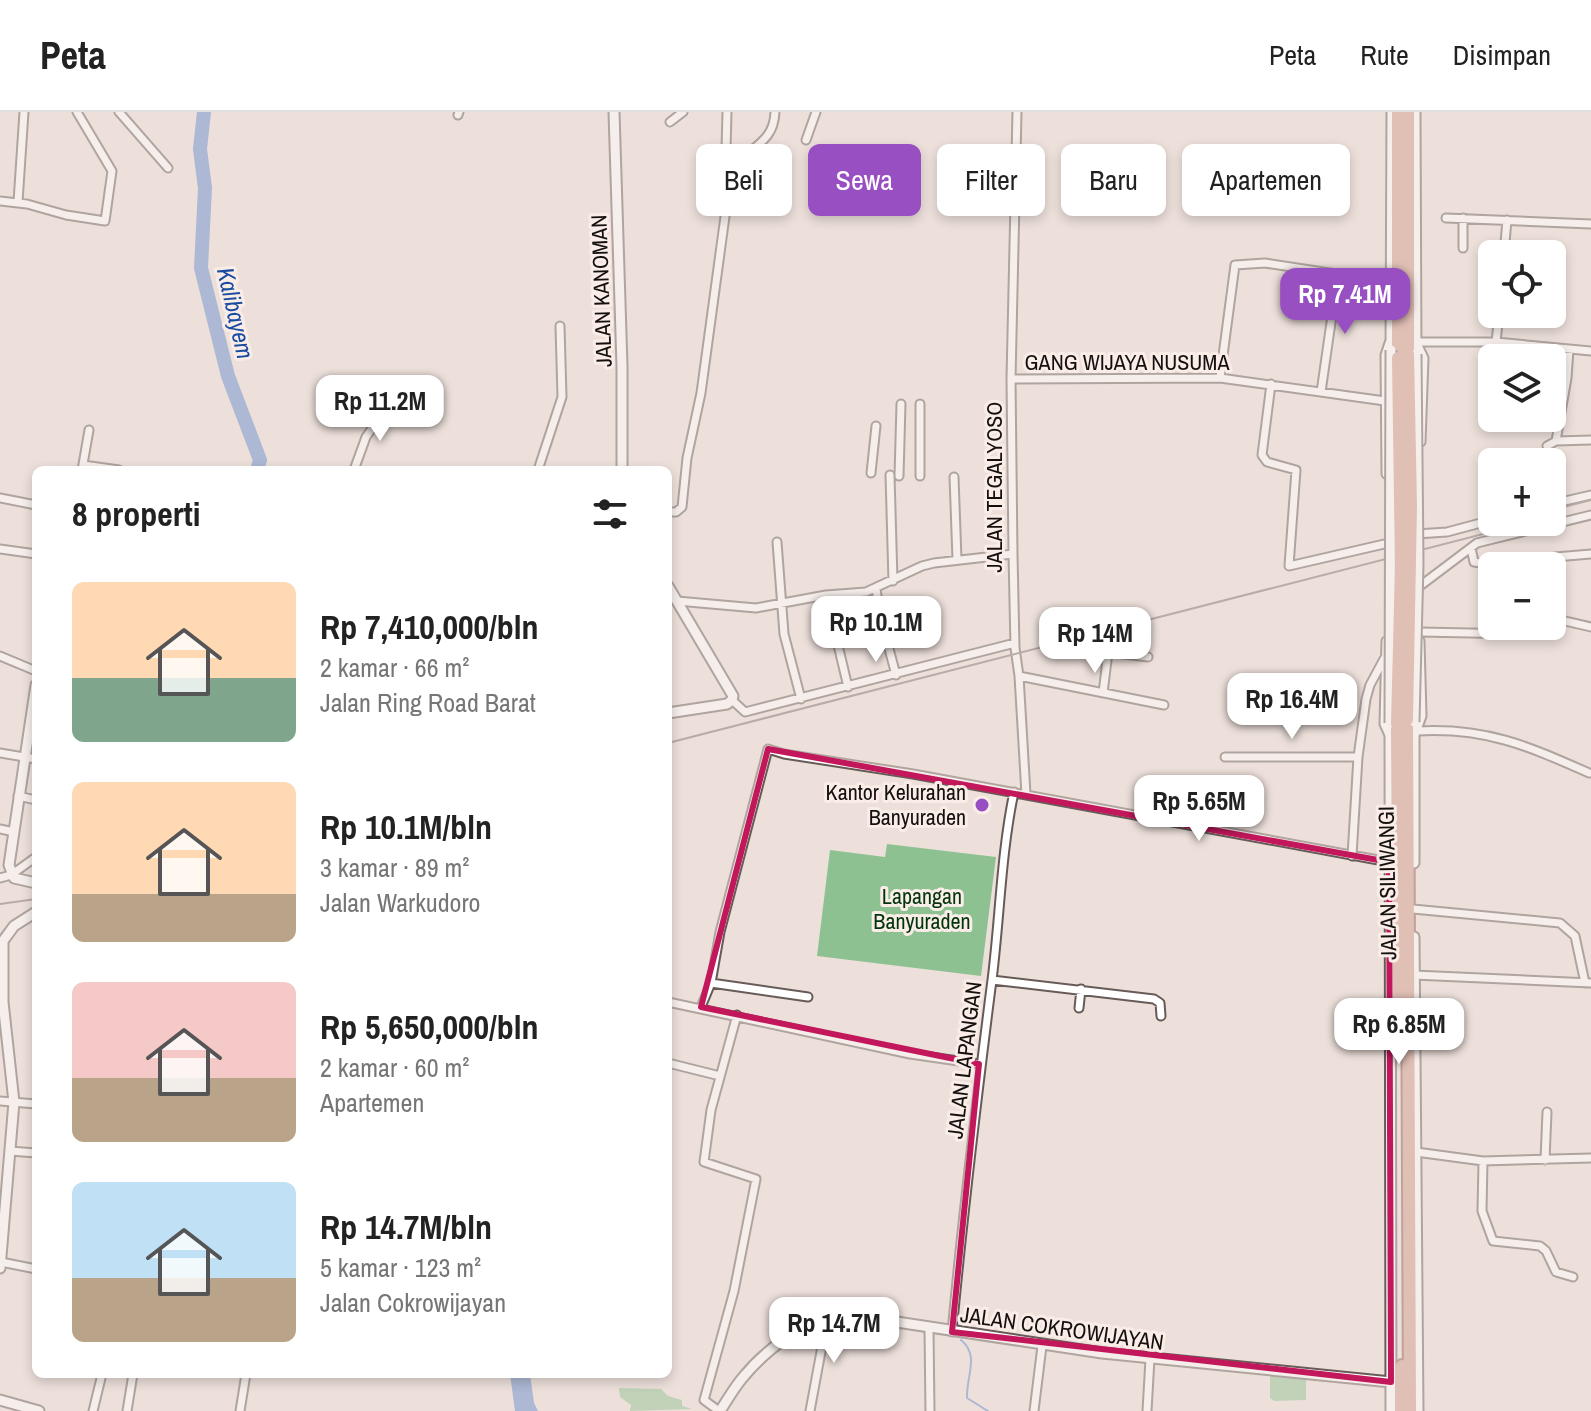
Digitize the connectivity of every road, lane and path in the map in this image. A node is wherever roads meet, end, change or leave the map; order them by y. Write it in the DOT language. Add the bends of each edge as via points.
graph roads {
  1 [pos="24,112"];
  2 [pos="77,112"];
  3 [pos="119,112"];
  4 [pos="614,112"];
  5 [pos="683,112"];
  6 [pos="727,112"];
  7 [pos="775,112"];
  8 [pos="816,112"];
  9 [pos="1017,112"];
  10 [pos="1392,112"];
  11 [pos="1398,112"];
  12 [pos="1408,112"];
  13 [pos="1415,112"];
  14 [pos="670,122"];
  15 [pos="806,140"];
  16 [pos="726,144"];
  17 [pos="758,144"];
  18 [pos="1017,144"];
  19 [pos="1411,163"];
  20 [pos="168,168"];
  21 [pos="0,201"];
  22 [pos="18,202"];
  23 [pos="725,216"];
  24 [pos="1015,216"];
  25 [pos="1446,218"];
  26 [pos="1463,218"];
  27 [pos="1507,220"];
  28 [pos="1591,224"];
  29 [pos="1505,240"];
  30 [pos="1463,248"];
  31 [pos="1338,274"];
  32 [pos="1389,282"];
  33 [pos="560,326"];
  34 [pos="1498,328"];
  35 [pos="1496,342"];
  36 [pos="1405,346"];
  37 [pos="1569,349"];
  38 [pos="1591,351"];
  39 [pos="1220,378"];
  40 [pos="1011,379"];
  41 [pos="1271,384"];
  42 [pos="1321,392"];
  43 [pos="1385,401"];
  44 [pos="901,404"];
  45 [pos="920,404"];
  46 [pos="386,408"];
  47 [pos="876,426"];
  48 [pos="89,430"];
  49 [pos="1591,440"];
  50 [pos="1556,441"];
  51 [pos="1547,446"];
  52 [pos="83,466"];
  53 [pos="355,466"];
  54 [pos="539,466"];
  55 [pos="622,466"];
  56 [pos="871,473"];
  57 [pos="920,476"];
  58 [pos="954,477"];
  59 [pos="1591,495"];
  60 [pos="0,498"];
  61 [pos="1566,501"];
  62 [pos="32,504"];
  63 [pos="672,512"];
  64 [pos="1591,515"];
  65 [pos="1478,524"];
  66 [pos="1420,532"];
  67 [pos="777,542"];
  68 [pos="1389,544"];
  69 [pos="1471,548"];
  70 [pos="0,549"];
  71 [pos="32,553"];
  72 [pos="1013,554"];
  73 [pos="1591,554"];
  74 [pos="1566,556"];
  75 [pos="957,559"];
  76 [pos="1478,563"];
  77 [pos="893,581"];
  78 [pos="1420,586"];
  79 [pos="876,589"];
  80 [pos="672,593"];
  81 [pos="826,595"];
  82 [pos="677,601"];
  83 [pos="780,604"];
  84 [pos="1566,621"];
  85 [pos="1591,627"];
  86 [pos="1420,632"];
  87 [pos="1478,633"];
  88 [pos="1015,643"];
  89 [pos="0,656"];
  90 [pos="1385,656"];
  91 [pos="1148,657"];
  92 [pos="32,669"];
  93 [pos="896,675"];
  94 [pos="1019,676"];
  95 [pos="848,687"];
  96 [pos="1103,693"];
  97 [pos="801,699"];
  98 [pos="732,700"];
  99 [pos="1164,705"];
  100 [pos="672,713"];
  101 [pos="1406,726"];
  102 [pos="1391,737"];
  103 [pos="32,738"];
  104 [pos="0,753"];
  105 [pos="1225,757"];
  106 [pos="1358,757"];
  107 [pos="31,758"];
  108 [pos="1589,773"];
  109 [pos="1014,792"];
  110 [pos="1026,794"];
  111 [pos="18,796"];
  112 [pos="32,799"];
  113 [pos="0,829"];
  114 [pos="14,832"];
  115 [pos="1352,856"];
  116 [pos="32,860"];
  117 [pos="1389,862"];
  118 [pos="11,875"];
  119 [pos="0,878"];
  120 [pos="32,882"];
  121 [pos="1413,909"];
  122 [pos="32,914"];
  123 [pos="4,931"];
  124 [pos="1414,975"];
  125 [pos="992,980"];
  126 [pos="1,983"];
  127 [pos="711,983"];
  128 [pos="1588,983"];
  129 [pos="1081,989"];
  130 [pos="808,997"];
  131 [pos="672,1003"];
  132 [pos="701,1007"];
  133 [pos="1079,1008"];
  134 [pos="737,1015"];
  135 [pos="1161,1016"];
  136 [pos="1411,1037"];
  137 [pos="3,1040"];
  138 [pos="672,1064"];
  139 [pos="979,1064"];
  140 [pos="720,1076"];
  141 [pos="1411,1087"];
  142 [pos="0,1101"];
  143 [pos="14,1102"];
  144 [pos="1404,1102"];
  145 [pos="32,1104"];
  146 [pos="1547,1112"];
  147 [pos="10,1151"];
  148 [pos="1416,1152"];
  149 [pos="32,1153"];
  150 [pos="1591,1158"];
  151 [pos="1545,1160"];
  152 [pos="1483,1161"];
  153 [pos="0,1265"];
  154 [pos="32,1269"];
  155 [pos="1573,1277"];
  156 [pos="828,1314"];
  157 [pos="929,1328"];
  158 [pos="952,1332"];
  159 [pos="1042,1346"];
  160 [pos="1150,1359"];
  161 [pos="101,1378"];
  162 [pos="132,1378"];
  163 [pos="245,1378"];
  164 [pos="1391,1382"];
  165 [pos="0,1400"];
  166 [pos="39,1411"];
  167 [pos="93,1411"];
  168 [pos="127,1411"];
  169 [pos="240,1411"];
  170 [pos="720,1411"];
  171 [pos="810,1411"];
  172 [pos="930,1411"];
  173 [pos="1034,1411"];
  174 [pos="1147,1411"];
  175 [pos="1391,1411"];
  176 [pos="1401,1411"];
  177 [pos="1410,1411"];
  178 [pos="1418,1411"];
  1 -- 22 [label="street"];
  2 -- 22 [label="street" via="112,171 105,221"];
  3 -- 20 [label="street"];
  4 -- 55 [label="street, JALAN KANOMAN"];
  5 -- 14 [label="street"];
  6 -- 16 [label="street"];
  7 -- 17 [label="street" via="775,126"];
  8 -- 15 [label="street"];
  9 -- 18 [label="street, JALAN TEGALYOSO"];
  10 -- 32 [label="street"];
  11 -- 36 [label="highway"];
  12 -- 19 [label="highway"];
  13 -- 19 [label="street"];
  19 -- 36 [label="highway"];
  21 -- 22 [label="street"];
  23 -- 63 [label="street" via="682,507"];
  24 -- 40 [label="street, JALAN TEGALYOSO"];
  25 -- 26 [label="street"];
  26 -- 27 [label="street"];
  26 -- 30 [label="street"];
  27 -- 28 [label="street"];
  27 -- 29 [label="street"];
  31 -- 32 [label="street"];
  31 -- 39 [label="street" via="1265,263 1235,265"];
  31 -- 42 [label="street"];
  32 -- 36 [label="street"];
  33 -- 54 [label="street" via="562,397"];
  34 -- 35 [label="street"];
  35 -- 36 [label="street"];
  35 -- 37 [label="street"];
  36 -- 43 [label="street" via="1385,355"];
  36 -- 66 [label="street" via="1424,358"];
  36 -- 101 [label="street, bridge"];
  36 -- 101 [label="highway, JALAN SILIWANGI, bridge" via="1411,506"];
  37 -- 38 [label="street"];
  37 -- 50 [label="street"];
  39 -- 40 [label="street, GANG WIJAYA NUSUMA"];
  39 -- 41 [label="street, GANG WIJAYA NUSUMA"];
  40 -- 72 [label="street, JALAN TEGALYOSO"];
  41 -- 42 [label="street, GANG WIJAYA NUSUMA"];
  41 -- 68 [label="street" via="1262,455 1267,462 1296,470 1289,566"];
  42 -- 43 [label="street, GANG WIJAYA NUSUMA"];
  43 -- 68 [label="street"];
  44 -- 77 [label="street"];
  45 -- 57 [label="street"];
  46 -- 53 [label="street" via="366,437"];
  47 -- 56 [label="street"];
  48 -- 52 [label="street"];
  49 -- 50 [label="street"];
  50 -- 51 [label="street"];
  58 -- 75 [label="street"];
  59 -- 61 [label="street"];
  60 -- 62 [label="street"];
  64 -- 69 [label="street"];
  65 -- 66 [label="street"];
  66 -- 68 [label="street"];
  67 -- 83 [label="street"];
  69 -- 76 [label="street"];
  69 -- 78 [label="street"];
  70 -- 71 [label="street"];
  72 -- 75 [label="street"];
  72 -- 88 [label="street, JALAN TEGALYOSO"];
  73 -- 74 [label="street"];
  75 -- 77 [label="street" via="922,566"];
  77 -- 79 [label="street"];
  78 -- 86 [label="street"];
  78 -- 90 [label="street" via="1406,577 1388,586"];
  79 -- 81 [label="street"];
  79 -- 93 [label="street"];
  80 -- 82 [label="street"];
  81 -- 83 [label="street"];
  81 -- 95 [label="street"];
  82 -- 83 [label="street" via="742,608"];
  82 -- 98 [label="street"];
  83 -- 97 [label="street"];
  84 -- 85 [label="street"];
  86 -- 87 [label="street"];
  86 -- 101 [label="street" via="1422,716"];
  88 -- 93 [label="street"];
  88 -- 94 [label="street, JALAN TEGALYOSO"];
  89 -- 92 [label="street"];
  90 -- 102 [label="street" via="1384,724"];
  90 -- 106 [label="street" via="1370,685"];
  91 -- 96 [label="street" via="1108,652"];
  93 -- 95 [label="street"];
  94 -- 96 [label="street"];
  94 -- 110 [label="street, JALAN TEGALYOSO"];
  95 -- 97 [label="street"];
  96 -- 99 [label="street"];
  97 -- 98 [label="street" via="745,712"];
  98 -- 100 [label="street"];
  101 -- 102 [label="street"];
  101 -- 108 [label="street" via="1480,733 1541,751"];
  101 -- 121 [label="street"];
  101 -- 136 [label="highway, JALAN SILIWANGI"];
  101 -- 144 [label="highway, JALAN SILIWANGI"];
  102 -- 117 [label="street"];
  103 -- 107 [label="street"];
  104 -- 107 [label="street"];
  105 -- 106 [label="street"];
  106 -- 115 [label="street"];
  107 -- 111 [label="street"];
  109 -- 110 [label="street"];
  109 -- 125 [label="street, JALAN LAPANGAN"];
  109 -- 127 [label="street" via="768,749"];
  110 -- 115 [label="street"];
  111 -- 112 [label="street"];
  111 -- 114 [label="street"];
  113 -- 114 [label="street"];
  114 -- 118 [label="street"];
  115 -- 117 [label="street"];
  116 -- 118 [label="street"];
  117 -- 164 [label="street"];
  118 -- 119 [label="street"];
  118 -- 120 [label="street"];
  121 -- 124 [label="street"];
  121 -- 128 [label="street" via="1560,923 1575,936"];
  122 -- 123 [label="street"];
  123 -- 126 [label="street"];
  124 -- 128 [label="street"];
  124 -- 136 [label="street"];
  125 -- 129 [label="street"];
  125 -- 139 [label="street, JALAN LAPANGAN"];
  126 -- 137 [label="street"];
  127 -- 130 [label="street"];
  127 -- 132 [label="street"];
  129 -- 133 [label="street"];
  129 -- 135 [label="street" via="1154,999 1160,1003"];
  131 -- 132 [label="street"];
  132 -- 134 [label="street"];
  134 -- 139 [label="street"];
  134 -- 140 [label="street"];
  136 -- 141 [label="highway, JALAN SILIWANGI"];
  137 -- 143 [label="street"];
  138 -- 140 [label="street"];
  139 -- 158 [label="street, JALAN LAPANGAN"];
  140 -- 170 [label="street" via="704,1162 756,1179 734,1291 704,1400"];
  141 -- 144 [label="highway, JALAN SILIWANGI"];
  141 -- 148 [label="street"];
  142 -- 143 [label="street"];
  143 -- 145 [label="street"];
  143 -- 147 [label="street"];
  144 -- 176 [label="highway, JALAN SILIWANGI"];
  144 -- 177 [label="highway, JALAN SILIWANGI"];
  146 -- 151 [label="street"];
  147 -- 149 [label="street"];
  147 -- 153 [label="street"];
  148 -- 152 [label="street"];
  148 -- 178 [label="street"];
  150 -- 151 [label="street"];
  151 -- 152 [label="street"];
  152 -- 155 [label="street" via="1482,1211 1493,1241 1540,1246 1556,1272"];
  153 -- 154 [label="street"];
  156 -- 157 [label="street, JALAN COKROWIJAYAN"];
  156 -- 170 [label="street" via="774,1347 747,1371"];
  156 -- 171 [label="street"];
  157 -- 158 [label="street, JALAN COKROWIJAYAN"];
  157 -- 172 [label="street"];
  158 -- 159 [label="street, JALAN COKROWIJAYAN"];
  159 -- 160 [label="street, JALAN COKROWIJAYAN"];
  159 -- 173 [label="street"];
  160 -- 164 [label="street, JALAN COKROWIJAYAN"];
  160 -- 174 [label="street"];
  161 -- 167 [label="street"];
  162 -- 168 [label="street"];
  163 -- 169 [label="street"];
  164 -- 175 [label="street"];
  165 -- 166 [label="street"];
}
